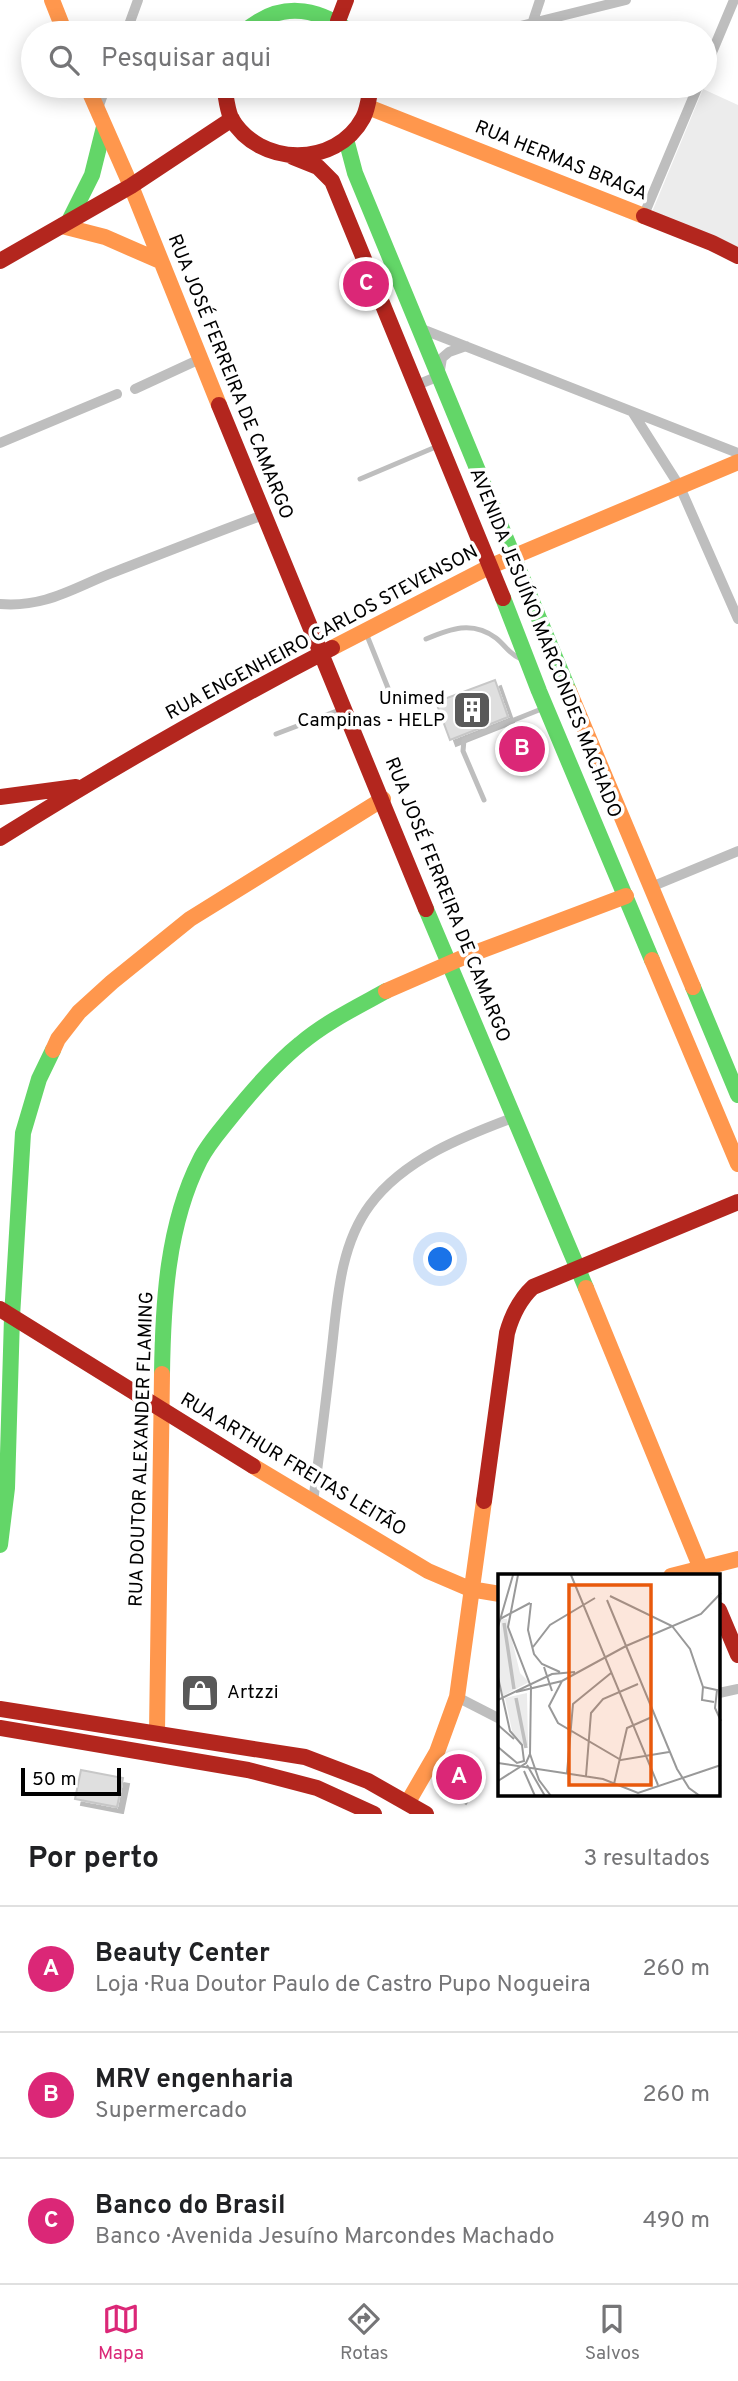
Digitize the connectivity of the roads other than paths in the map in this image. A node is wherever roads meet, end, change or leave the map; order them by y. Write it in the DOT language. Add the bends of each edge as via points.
graph roads {
  1 [pos="52,0"];
  2 [pos="138,0"];
  3 [pos="346,0"];
  4 [pos="540,0"];
  5 [pos="626,0"];
  6 [pos="733,0"];
  7 [pos="316,6"];
  8 [pos="60,21"];
  9 [pos="130,21"];
  10 [pos="259,21"];
  11 [pos="338,21"];
  12 [pos="533,21"];
  13 [pos="544,21"];
  14 [pos="717,39"];
  15 [pos="92,98"];
  16 [pos="102,98"];
  17 [pos="225,98"];
  18 [pos="369,98"];
  19 [pos="693,98"];
  20 [pos="368,107"];
  21 [pos="97,111"];
  22 [pos="232,119"];
  23 [pos="104,127"];
  24 [pos="346,139"];
  25 [pos="293,157"];
  26 [pos="131,186"];
  27 [pos="643,217"];
  28 [pos="65,224"];
  29 [pos="738,256"];
  30 [pos="0,261"];
  31 [pos="160,261"];
  32 [pos="419,328"];
  33 [pos="466,346"];
  34 [pos="200,359"];
  35 [pos="439,376"];
  36 [pos="417,386"];
  37 [pos="135,389"];
  38 [pos="117,394"];
  39 [pos="633,412"];
  40 [pos="0,443"];
  41 [pos="441,445"];
  42 [pos="471,453"];
  43 [pos="738,453"];
  44 [pos="738,462"];
  45 [pos="449,463"];
  46 [pos="360,479"];
  47 [pos="680,487"];
  48 [pos="263,515"];
  49 [pos="514,557"];
  50 [pos="491,566"];
  51 [pos="0,604"];
  52 [pos="738,619"];
  53 [pos="366,633"];
  54 [pos="426,639"];
  55 [pos="552,653"];
  56 [pos="321,654"];
  57 [pos="528,662"];
  58 [pos="394,703"];
  59 [pos="546,707"];
  60 [pos="344,708"];
  61 [pos="276,734"];
  62 [pos="589,740"];
  63 [pos="564,750"];
  64 [pos="85,785"];
  65 [pos="0,797"];
  66 [pos="383,799"];
  67 [pos="484,800"];
  68 [pos="0,838"];
  69 [pos="738,850"];
  70 [pos="651,887"];
  71 [pos="626,896"];
  72 [pos="448,963"];
  73 [pos="696,994"];
  74 [pos="672,1005"];
  75 [pos="724,1063"];
  76 [pos="701,1075"];
  77 [pos="738,1095"];
  78 [pos="515,1116"];
  79 [pos="738,1164"];
  80 [pos="738,1202"];
  81 [pos="578,1270"];
  82 [pos="6,1313"];
  83 [pos="161,1410"];
  84 [pos="313,1502"];
  85 [pos="0,1545"];
  86 [pos="738,1559"];
  87 [pos="703,1573"];
  88 [pos="470,1589"];
  89 [pos="498,1594"];
  90 [pos="720,1612"];
  91 [pos="738,1654"];
  92 [pos="738,1689"];
  93 [pos="720,1693"];
  94 [pos="457,1697"];
  95 [pos="0,1709"];
  96 [pos="498,1718"];
  97 [pos="0,1728"];
  98 [pos="157,1732"];
  99 [pos="408,1802"];
  100 [pos="374,1814"];
  101 [pos="426,1814"];
  1 -- 8 [label="street"];
  2 -- 9 [label="street"];
  3 -- 11 [label="street"];
  4 -- 12 [label="street"];
  5 -- 13 [label="street"];
  6 -- 14 [label="street"];
  7 -- 10 [label="street" via="290,9"];
  7 -- 11 [label="street"];
  15 -- 21 [label="street, RUA JOSÉ FERREIRA DE CAMARGO"];
  16 -- 21 [label="street"];
  17 -- 22 [label="street"];
  18 -- 20 [label="street"];
  19 -- 27 [label="street"];
  20 -- 24 [label="street"];
  20 -- 27 [label="street, RUA HERMAS BRAGA"];
  21 -- 23 [label="street, RUA JOSÉ FERREIRA DE CAMARGO"];
  22 -- 25 [label="street, AVENIDA JESUÍNO MARCONDES MACHADO" via="248,139 269,152"];
  22 -- 26 [label="street"];
  23 -- 26 [label="street, RUA JOSÉ FERREIRA DE CAMARGO"];
  23 -- 28 [label="street" via="95,168"];
  24 -- 25 [label="street" via="313,156"];
  24 -- 32 [label="street, AVENIDA JESUÍNO MARCONDES MACHADO" via="355,173"];
  25 -- 36 [label="street, AVENIDA JESUÍNO MARCONDES MACHADO" via="318,167 332,181"];
  26 -- 28 [label="street"];
  26 -- 31 [label="street, RUA JOSÉ FERREIRA DE CAMARGO"];
  27 -- 29 [label="street, RUA HERMAS BRAGA"];
  28 -- 30 [label="street"];
  28 -- 31 [label="street"];
  31 -- 34 [label="street, RUA JOSÉ FERREIRA DE CAMARGO"];
  32 -- 33 [label="street"];
  32 -- 35 [label="street, AVENIDA JESUÍNO MARCONDES MACHADO"];
  33 -- 35 [label="street" via="442,358"];
  33 -- 39 [label="street"];
  34 -- 37 [label="street"];
  34 -- 48 [label="street, RUA JOSÉ FERREIRA DE CAMARGO"];
  35 -- 36 [label="street"];
  35 -- 42 [label="street, AVENIDA JESUÍNO MARCONDES MACHADO"];
  36 -- 41 [label="street, AVENIDA JESUÍNO MARCONDES MACHADO"];
  38 -- 40 [label="street"];
  39 -- 43 [label="street"];
  39 -- 47 [label="street"];
  41 -- 45 [label="street, AVENIDA JESUÍNO MARCONDES MACHADO"];
  41 -- 46 [label="lane"];
  42 -- 45 [label="street"];
  42 -- 49 [label="street, AVENIDA JESUÍNO MARCONDES MACHADO"];
  44 -- 47 [label="street, RUA ENGENHEIRO CARLOS STEVENSON"];
  45 -- 50 [label="street, AVENIDA JESUÍNO MARCONDES MACHADO"];
  47 -- 49 [label="street, RUA ENGENHEIRO CARLOS STEVENSON"];
  47 -- 52 [label="street"];
  48 -- 51 [label="street" via="69,593 38,602"];
  48 -- 56 [label="street, RUA JOSÉ FERREIRA DE CAMARGO"];
  49 -- 50 [label="street, RUA ENGENHEIRO CARLOS STEVENSON"];
  49 -- 55 [label="street, AVENIDA JESUÍNO MARCONDES MACHADO"];
  50 -- 53 [label="street, RUA ENGENHEIRO CARLOS STEVENSON"];
  50 -- 57 [label="street, AVENIDA JESUÍNO MARCONDES MACHADO"];
  53 -- 56 [label="street, RUA ENGENHEIRO CARLOS STEVENSON"];
  53 -- 58 [label="lane"];
  54 -- 57 [label="lane" via="453,628 478,629"];
  55 -- 57 [label="street"];
  55 -- 62 [label="street, AVENIDA JESUÍNO MARCONDES MACHADO"];
  56 -- 60 [label="street, RUA JOSÉ FERREIRA DE CAMARGO"];
  56 -- 64 [label="street, RUA ENGENHEIRO CARLOS STEVENSON"];
  57 -- 59 [label="street, AVENIDA JESUÍNO MARCONDES MACHADO"];
  59 -- 63 [label="street, AVENIDA JESUÍNO MARCONDES MACHADO"];
  59 -- 67 [label="lane" via="464,740 463,751"];
  60 -- 61 [label="lane"];
  60 -- 66 [label="street, RUA JOSÉ FERREIRA DE CAMARGO"];
  62 -- 63 [label="street"];
  62 -- 70 [label="street, AVENIDA JESUÍNO MARCONDES MACHADO"];
  63 -- 71 [label="street, AVENIDA JESUÍNO MARCONDES MACHADO"];
  64 -- 65 [label="street, RUA ENGENHEIRO CARLOS STEVENSON"];
  64 -- 68 [label="street, RUA ENGENHEIRO CARLOS STEVENSON"];
  66 -- 72 [label="street, RUA JOSÉ FERREIRA DE CAMARGO"];
  66 -- 82 [label="street" via="190,919 103,989 58,1039 39,1079 23,1133"];
  69 -- 70 [label="street"];
  70 -- 73 [label="street, AVENIDA JESUÍNO MARCONDES MACHADO"];
  71 -- 72 [label="street, RUA DOUTOR ALEXANDER FLAMING"];
  71 -- 74 [label="street, AVENIDA JESUÍNO MARCONDES MACHADO"];
  72 -- 78 [label="street, RUA JOSÉ FERREIRA DE CAMARGO"];
  72 -- 83 [label="street, RUA DOUTOR ALEXANDER FLAMING" via="374,997 310,1036 264,1078 198,1162 185,1193 171,1255 163,1320"];
  73 -- 74 [label="street"];
  73 -- 75 [label="street, AVENIDA JESUÍNO MARCONDES MACHADO"];
  74 -- 76 [label="street, AVENIDA JESUÍNO MARCONDES MACHADO"];
  75 -- 76 [label="street"];
  75 -- 77 [label="street, AVENIDA JESUÍNO MARCONDES MACHADO"];
  76 -- 79 [label="street, AVENIDA JESUÍNO MARCONDES MACHADO"];
  78 -- 81 [label="street, RUA JOSÉ FERREIRA DE CAMARGO"];
  78 -- 84 [label="street" via="431,1153 394,1180 370,1205 351,1240 341,1281"];
  80 -- 81 [label="street"];
  81 -- 87 [label="street, RUA JOSÉ FERREIRA DE CAMARGO"];
  81 -- 88 [label="street" via="533,1287 521,1297 511,1316"];
  82 -- 83 [label="street, RUA ARTHUR FREITAS LEITÃO"];
  82 -- 85 [label="street" via="7,1488"];
  83 -- 84 [label="street, RUA ARTHUR FREITAS LEITÃO"];
  83 -- 98 [label="street, RUA DOUTOR ALEXANDER FLAMING"];
  84 -- 88 [label="street, RUA ARTHUR FREITAS LEITÃO" via="428,1571"];
  86 -- 87 [label="street"];
  88 -- 89 [label="street, RUA ARTHUR FREITAS LEITÃO"];
  88 -- 94 [label="street"];
  90 -- 91 [label="street"];
  92 -- 93 [label="street"];
  94 -- 96 [label="street"];
  94 -- 99 [label="street" via="437,1752"];
  95 -- 98 [label="street"];
  97 -- 100 [label="street" via="248,1770 317,1788"];
  98 -- 99 [label="street" via="305,1757"];
  99 -- 101 [label="street"];
}
